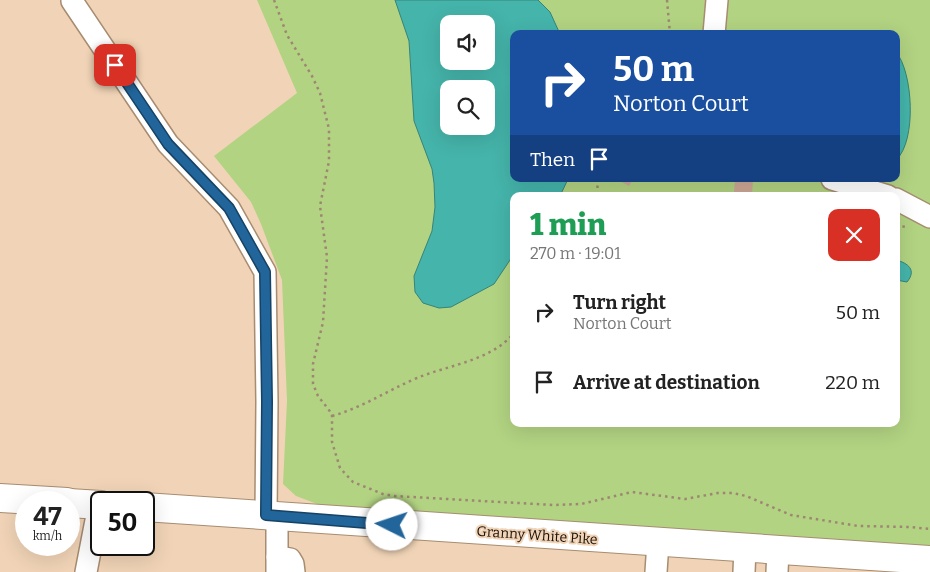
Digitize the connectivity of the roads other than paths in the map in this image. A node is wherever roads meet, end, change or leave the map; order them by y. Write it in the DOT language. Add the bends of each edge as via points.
graph roads {
  1 [pos="717,0"];
  2 [pos="72,1"];
  3 [pos="714,30"];
  4 [pos="842,182"];
  5 [pos="875,192"];
  6 [pos="900,201"];
  7 [pos="930,218"];
  8 [pos="0,498"];
  9 [pos="15,499"];
  10 [pos="155,509"];
  11 [pos="272,516"];
  12 [pos="658,542"];
  13 [pos="90,553"];
  14 [pos="744,560"];
  15 [pos="930,560"];
  16 [pos="777,561"];
  17 [pos="277,565"];
  18 [pos="86,572"];
  19 [pos="294,572"];
  20 [pos="656,572"];
  1 -- 3 [label="street"];
  2 -- 11 [label="street" via="168,144 229,208 265,272"];
  4 -- 5 [label="street"];
  6 -- 7 [label="street"];
  8 -- 9 [label="main road"];
  10 -- 11 [label="main road, Granny White Pike"];
  11 -- 12 [label="main road, Granny White Pike"];
  11 -- 17 [label="street"];
  12 -- 14 [label="main road, Granny White Pike"];
  12 -- 20 [label="street"];
  13 -- 18 [label="street"];
  14 -- 16 [label="main road, Granny White Pike"];
  15 -- 16 [label="main road, Granny White Pike"];
  17 -- 19 [label="street" via="290,559"];
}
